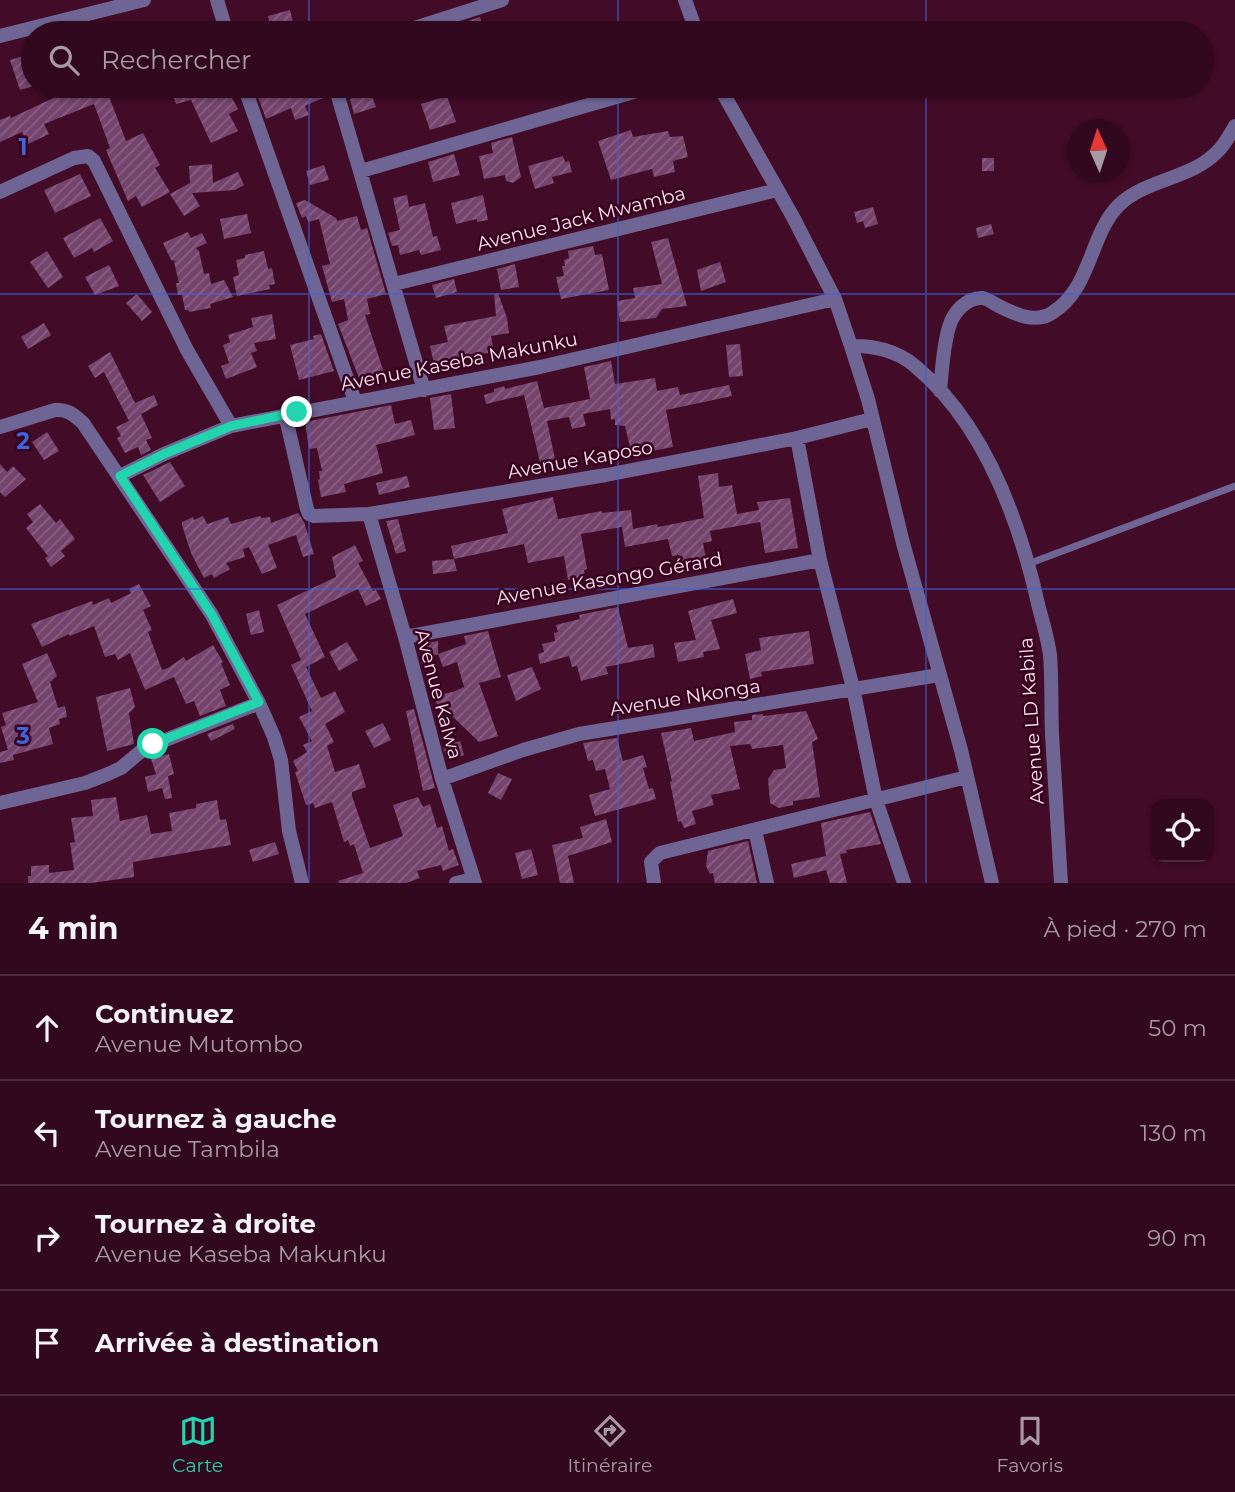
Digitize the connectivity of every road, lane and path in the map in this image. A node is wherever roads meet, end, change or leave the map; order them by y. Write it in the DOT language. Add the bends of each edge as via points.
graph roads {
  1 [pos="144,0"];
  2 [pos="216,0"];
  3 [pos="502,0"];
  4 [pos="685,0"];
  5 [pos="60,21"];
  6 [pos="223,21"];
  7 [pos="437,21"];
  8 [pos="693,21"];
  9 [pos="21,31"];
  10 [pos="0,36"];
  11 [pos="248,98"];
  12 [pos="339,98"];
  13 [pos="613,98"];
  14 [pos="726,98"];
  15 [pos="1235,126"];
  16 [pos="361,171"];
  17 [pos="777,190"];
  18 [pos="0,192"];
  19 [pos="394,284"];
  20 [pos="835,299"];
  21 [pos="851,346"];
  22 [pos="424,390"];
  23 [pos="940,391"];
  24 [pos="355,401"];
  25 [pos="285,414"];
  26 [pos="873,419"];
  27 [pos="231,426"];
  28 [pos="0,427"];
  29 [pos="797,438"];
  30 [pos="120,476"];
  31 [pos="1235,486"];
  32 [pos="369,514"];
  33 [pos="820,560"];
  34 [pos="1028,564"];
  35 [pos="405,637"];
  36 [pos="939,675"];
  37 [pos="853,688"];
  38 [pos="259,702"];
  39 [pos="967,777"];
  40 [pos="442,779"];
  41 [pos="876,800"];
  42 [pos="0,803"];
  43 [pos="755,830"];
  44 [pos="474,881"];
  45 [pos="302,883"];
  46 [pos="456,883"];
  47 [pos="654,883"];
  48 [pos="767,883"];
  49 [pos="904,883"];
  50 [pos="992,883"];
  51 [pos="1061,883"];
  1 -- 5 [label="street"];
  2 -- 6 [label="street"];
  3 -- 7 [label="street"];
  4 -- 8 [label="street"];
  9 -- 10 [label="street"];
  11 -- 24 [label="street"];
  12 -- 16 [label="street"];
  13 -- 16 [label="street"];
  14 -- 17 [label="street"];
  15 -- 23 [label="street" via="1207,161 1156,183 1119,206 1077,289 1052,313 1026,318 984,298 960,307 949,328"];
  16 -- 19 [label="street"];
  17 -- 19 [label="street, Avenue Jack Mwamba"];
  17 -- 20 [label="street"];
  18 -- 27 [label="street" via="74,158 88,156 94,161 187,350"];
  19 -- 22 [label="street"];
  20 -- 21 [label="street"];
  20 -- 22 [label="street, Avenue Kaseba Makunku"];
  21 -- 23 [label="street, Avenue LD Kabila" via="881,349 901,357"];
  21 -- 26 [label="street"];
  22 -- 24 [label="street, Avenue Kaseba Makunku"];
  23 -- 34 [label="street, Avenue LD Kabila" via="970,429 997,482"];
  24 -- 25 [label="street, Avenue Kaseba Makunku"];
  25 -- 27 [label="street, Avenue Kaseba Makunku"];
  25 -- 32 [label="street, Avenue Kaposo" via="309,514"];
  26 -- 29 [label="street, Avenue Kaposo"];
  26 -- 36 [label="street"];
  27 -- 30 [label="street, Avenue Kaseba Makunku"];
  28 -- 30 [label="street" via="65,409 83,424"];
  29 -- 32 [label="street, Avenue Kaposo"];
  29 -- 33 [label="street"];
  30 -- 38 [label="street" via="212,615"];
  31 -- 34 [label="lane"];
  32 -- 35 [label="street, Avenue Kalwa"];
  33 -- 35 [label="street, Avenue Kasongo Gérard"];
  33 -- 37 [label="street"];
  34 -- 51 [label="street, Avenue LD Kabila" via="1050,653"];
  35 -- 40 [label="street, Avenue Kalwa"];
  36 -- 37 [label="street, Avenue Nkonga"];
  36 -- 39 [label="street"];
  37 -- 40 [label="street, Avenue Nkonga" via="579,734"];
  37 -- 41 [label="street"];
  38 -- 42 [label="street" via="145,748 121,768 85,783"];
  38 -- 45 [label="street" via="281,760 289,831"];
  39 -- 41 [label="street"];
  39 -- 50 [label="street"];
  40 -- 44 [label="street, Avenue Kalwa"];
  41 -- 43 [label="street"];
  41 -- 49 [label="street"];
  43 -- 47 [label="street" via="660,853 651,862"];
  43 -- 48 [label="street"];
  44 -- 46 [label="street"];
}
